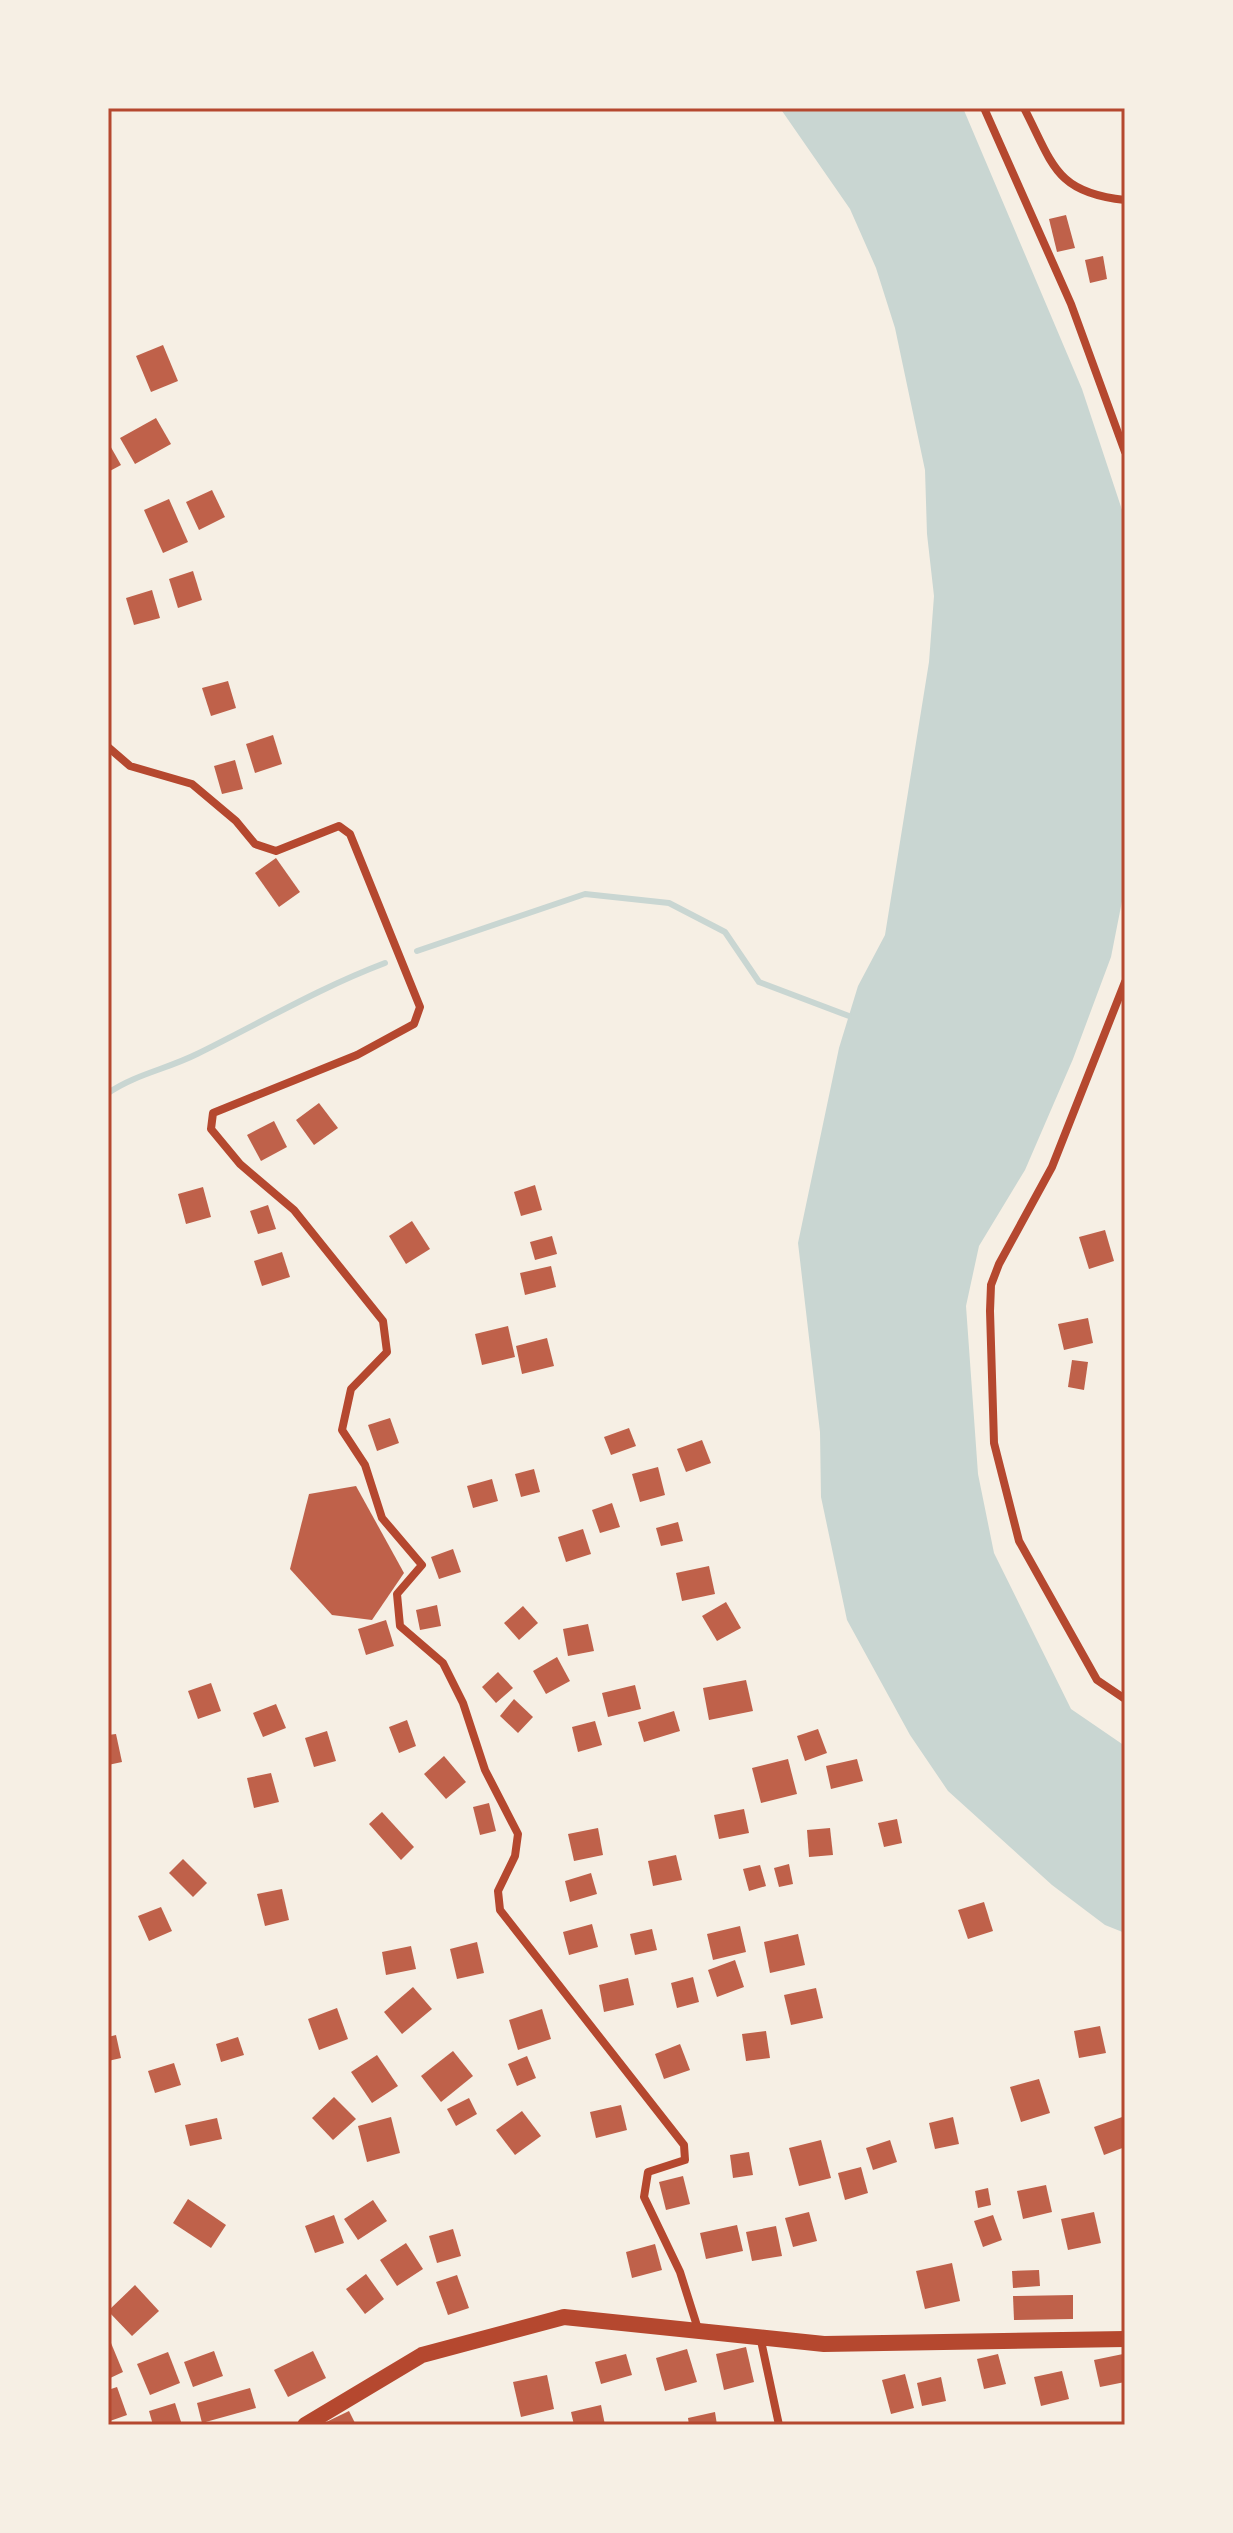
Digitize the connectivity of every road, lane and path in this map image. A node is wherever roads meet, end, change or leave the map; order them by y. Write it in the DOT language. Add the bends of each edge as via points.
graph roads {
  1 [pos="984,108"];
  2 [pos="1024,108"];
  3 [pos="1125,200"];
  4 [pos="1125,452"];
  5 [pos="108,747"];
  6 [pos="1125,982"];
  7 [pos="1125,1699"];
  8 [pos="698,2329"];
  9 [pos="760,2336"];
  10 [pos="1125,2339"];
  11 [pos="305,2425"];
  12 [pos="779,2425"];
  1 -- 4 [label="street" via="1071,304"];
  2 -- 3 [label="street" via="1059,177 1096,197"];
  5 -- 8 [label="street" via="130,766 192,784 255,844 276,851 339,826 350,834 420,1007 414,1024 357,1055 213,1113 211,1129 240,1164 294,1210 383,1321 387,1352 351,1389 342,1430 365,1465 382,1518 422,1565 397,1594 400,1626 443,1663 463,1703 485,1770 518,1834 515,1856 498,1891 500,1910 684,2145 685,2160 648,2172 644,2197 680,2272"];
  6 -- 7 [label="street" via="1052,1167 999,1264 990,1311 994,1443 1019,1541 1097,1680"];
  8 -- 9 [label="main road"];
  8 -- 11 [label="main road" via="564,2317 422,2355"];
  9 -- 10 [label="main road" via="824,2344"];
  9 -- 12 [label="street"];
}
